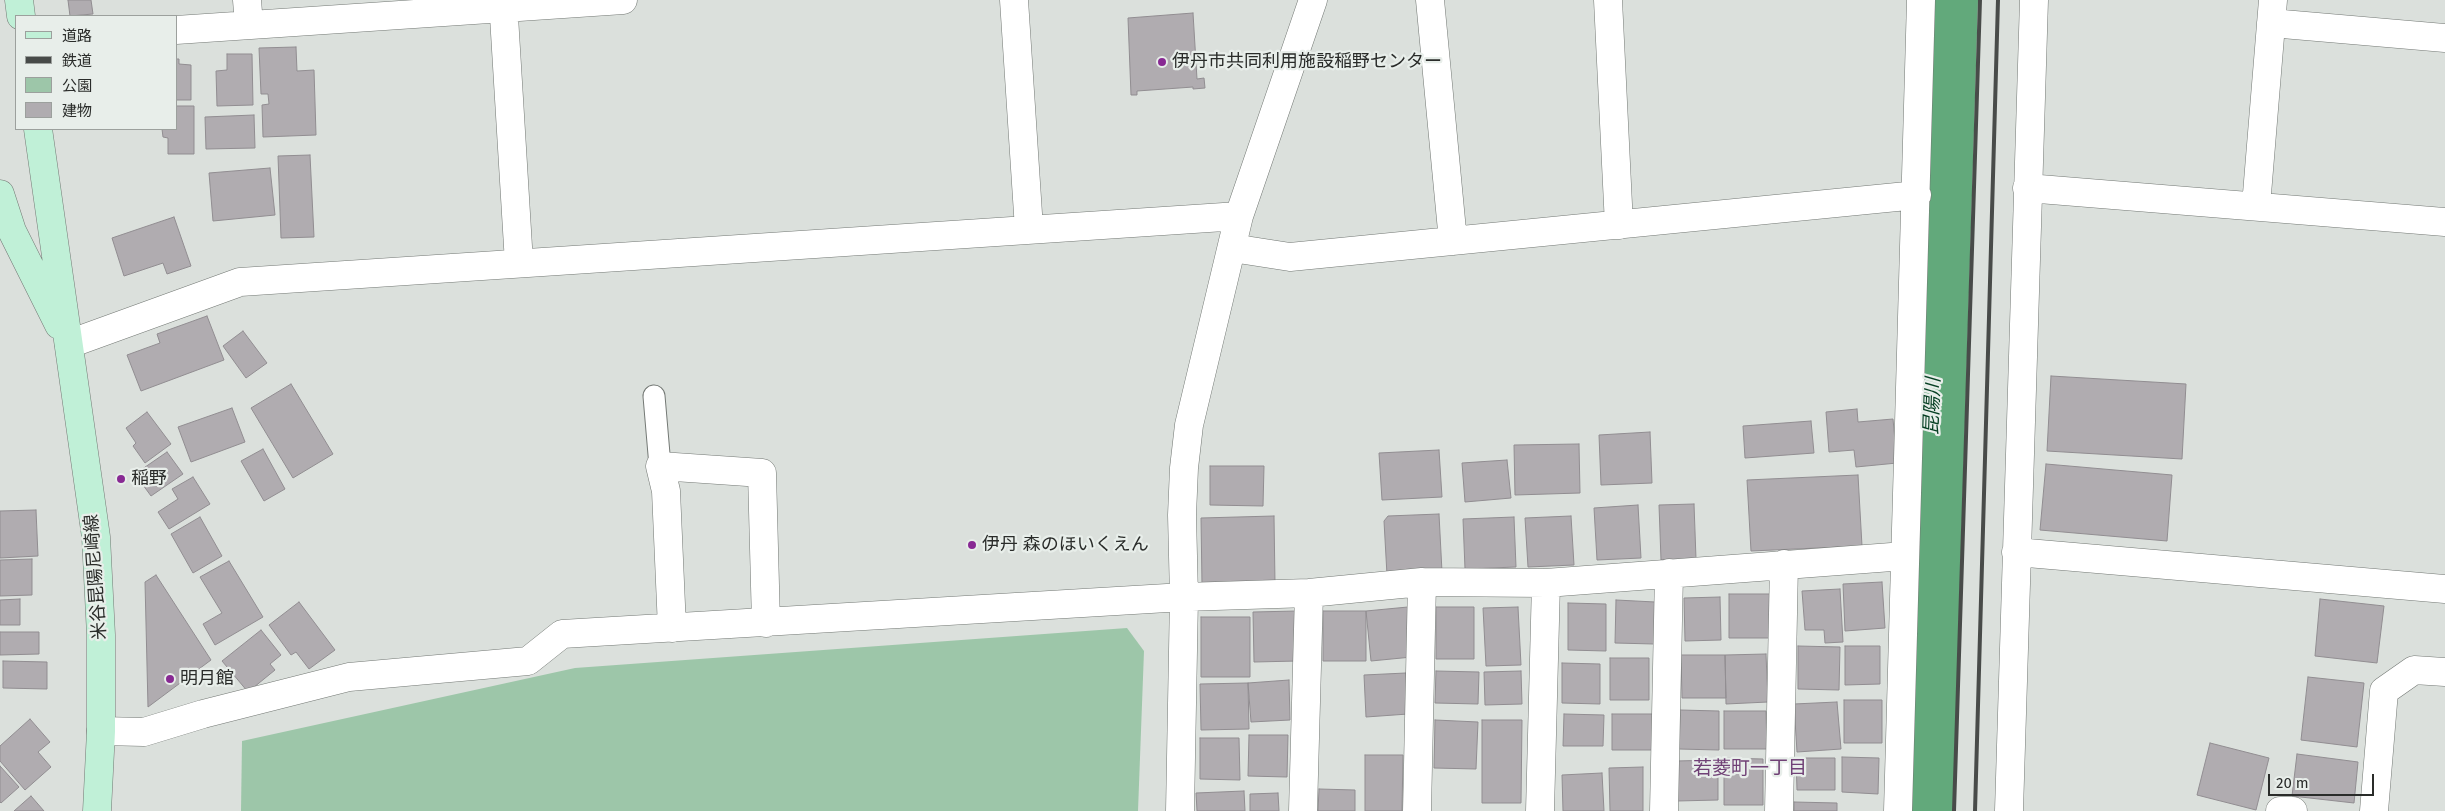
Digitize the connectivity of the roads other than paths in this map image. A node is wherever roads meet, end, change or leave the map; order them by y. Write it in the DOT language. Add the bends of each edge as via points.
graph roads {
  1 [pos="19,0"];
  2 [pos="623,0"];
  3 [pos="1014,0"];
  4 [pos="1313,0"];
  5 [pos="1430,0"];
  6 [pos="1608,0"];
  7 [pos="1922,0"];
  8 [pos="2034,0"];
  9 [pos="504,4"];
  10 [pos="2272,12"];
  11 [pos="248,13"];
  12 [pos="21,15"];
  13 [pos="178,30"];
  14 [pos="2445,38"];
  15 [pos="38,130"];
  16 [pos="2027,188"];
  17 [pos="0,194"];
  18 [pos="1917,195"];
  19 [pos="2256,206"];
  20 [pos="1239,216"];
  21 [pos="2445,222"];
  22 [pos="1619,225"];
  23 [pos="1029,229"];
  24 [pos="1452,241"];
  25 [pos="1232,248"];
  26 [pos="520,263"];
  27 [pos="69,344"];
  28 [pos="654,396"];
  29 [pos="660,466"];
  30 [pos="2016,552"];
  31 [pos="1905,556"];
  32 [pos="1784,564"];
  33 [pos="1669,573"];
  34 [pos="1422,582"];
  35 [pos="1546,582"];
  36 [pos="2445,589"];
  37 [pos="1310,593"];
  38 [pos="1184,598"];
  39 [pos="766,623"];
  40 [pos="672,628"];
  41 [pos="2445,672"];
  42 [pos="101,731"];
  43 [pos="97,811"];
  44 [pos="1180,811"];
  45 [pos="1303,811"];
  46 [pos="1417,811"];
  47 [pos="1540,811"];
  48 [pos="1664,811"];
  49 [pos="1779,811"];
  50 [pos="1898,811"];
  51 [pos="2009,811"];
  52 [pos="2280,811"];
  53 [pos="2292,811"];
  54 [pos="2374,811"];
  1 -- 12 [label="main road"];
  2 -- 9 [label="street"];
  3 -- 23 [label="street"];
  4 -- 20 [label="street"];
  5 -- 24 [label="street"];
  6 -- 22 [label="street"];
  7 -- 18 [label="street"];
  8 -- 16 [label="street"];
  9 -- 11 [label="street"];
  9 -- 26 [label="street"];
  10 -- 14 [label="street"];
  10 -- 19 [label="street"];
  11 -- 13 [label="street"];
  15 -- 27 [label="main road, 米谷昆陽尼崎線"];
  16 -- 19 [label="street"];
  16 -- 30 [label="street"];
  17 -- 27 [label="main road, 米谷昆陽尼崎線" via="12,231"];
  18 -- 22 [label="street"];
  18 -- 31 [label="street"];
  19 -- 21 [label="street"];
  20 -- 23 [label="street"];
  20 -- 25 [label="street"];
  22 -- 24 [label="street"];
  23 -- 26 [label="street"];
  24 -- 25 [label="street" via="1290,257"];
  25 -- 38 [label="street" via="1189,424 1182,515"];
  26 -- 27 [label="street" via="240,282"];
  27 -- 42 [label="main road, 米谷昆陽尼崎線" via="96,537"];
  28 -- 29 [label="lane"];
  29 -- 39 [label="street" via="762,473"];
  29 -- 40 [label="street" via="666,491"];
  30 -- 36 [label="street"];
  30 -- 51 [label="street"];
  31 -- 32 [label="street"];
  31 -- 50 [label="street"];
  32 -- 33 [label="street"];
  32 -- 49 [label="street"];
  33 -- 35 [label="street"];
  33 -- 48 [label="street"];
  34 -- 35 [label="street"];
  34 -- 37 [label="street"];
  34 -- 46 [label="street"];
  35 -- 47 [label="street"];
  37 -- 38 [label="street"];
  37 -- 45 [label="street"];
  38 -- 39 [label="street"];
  38 -- 44 [label="street"];
  39 -- 40 [label="street"];
  40 -- 42 [label="street" via="562,634 528,661 349,677 144,732"];
  41 -- 54 [label="street" via="2414,670 2384,691"];
  42 -- 43 [label="main road, 米谷昆陽尼崎線"];
  52 -- 53 [label="street"];
}
